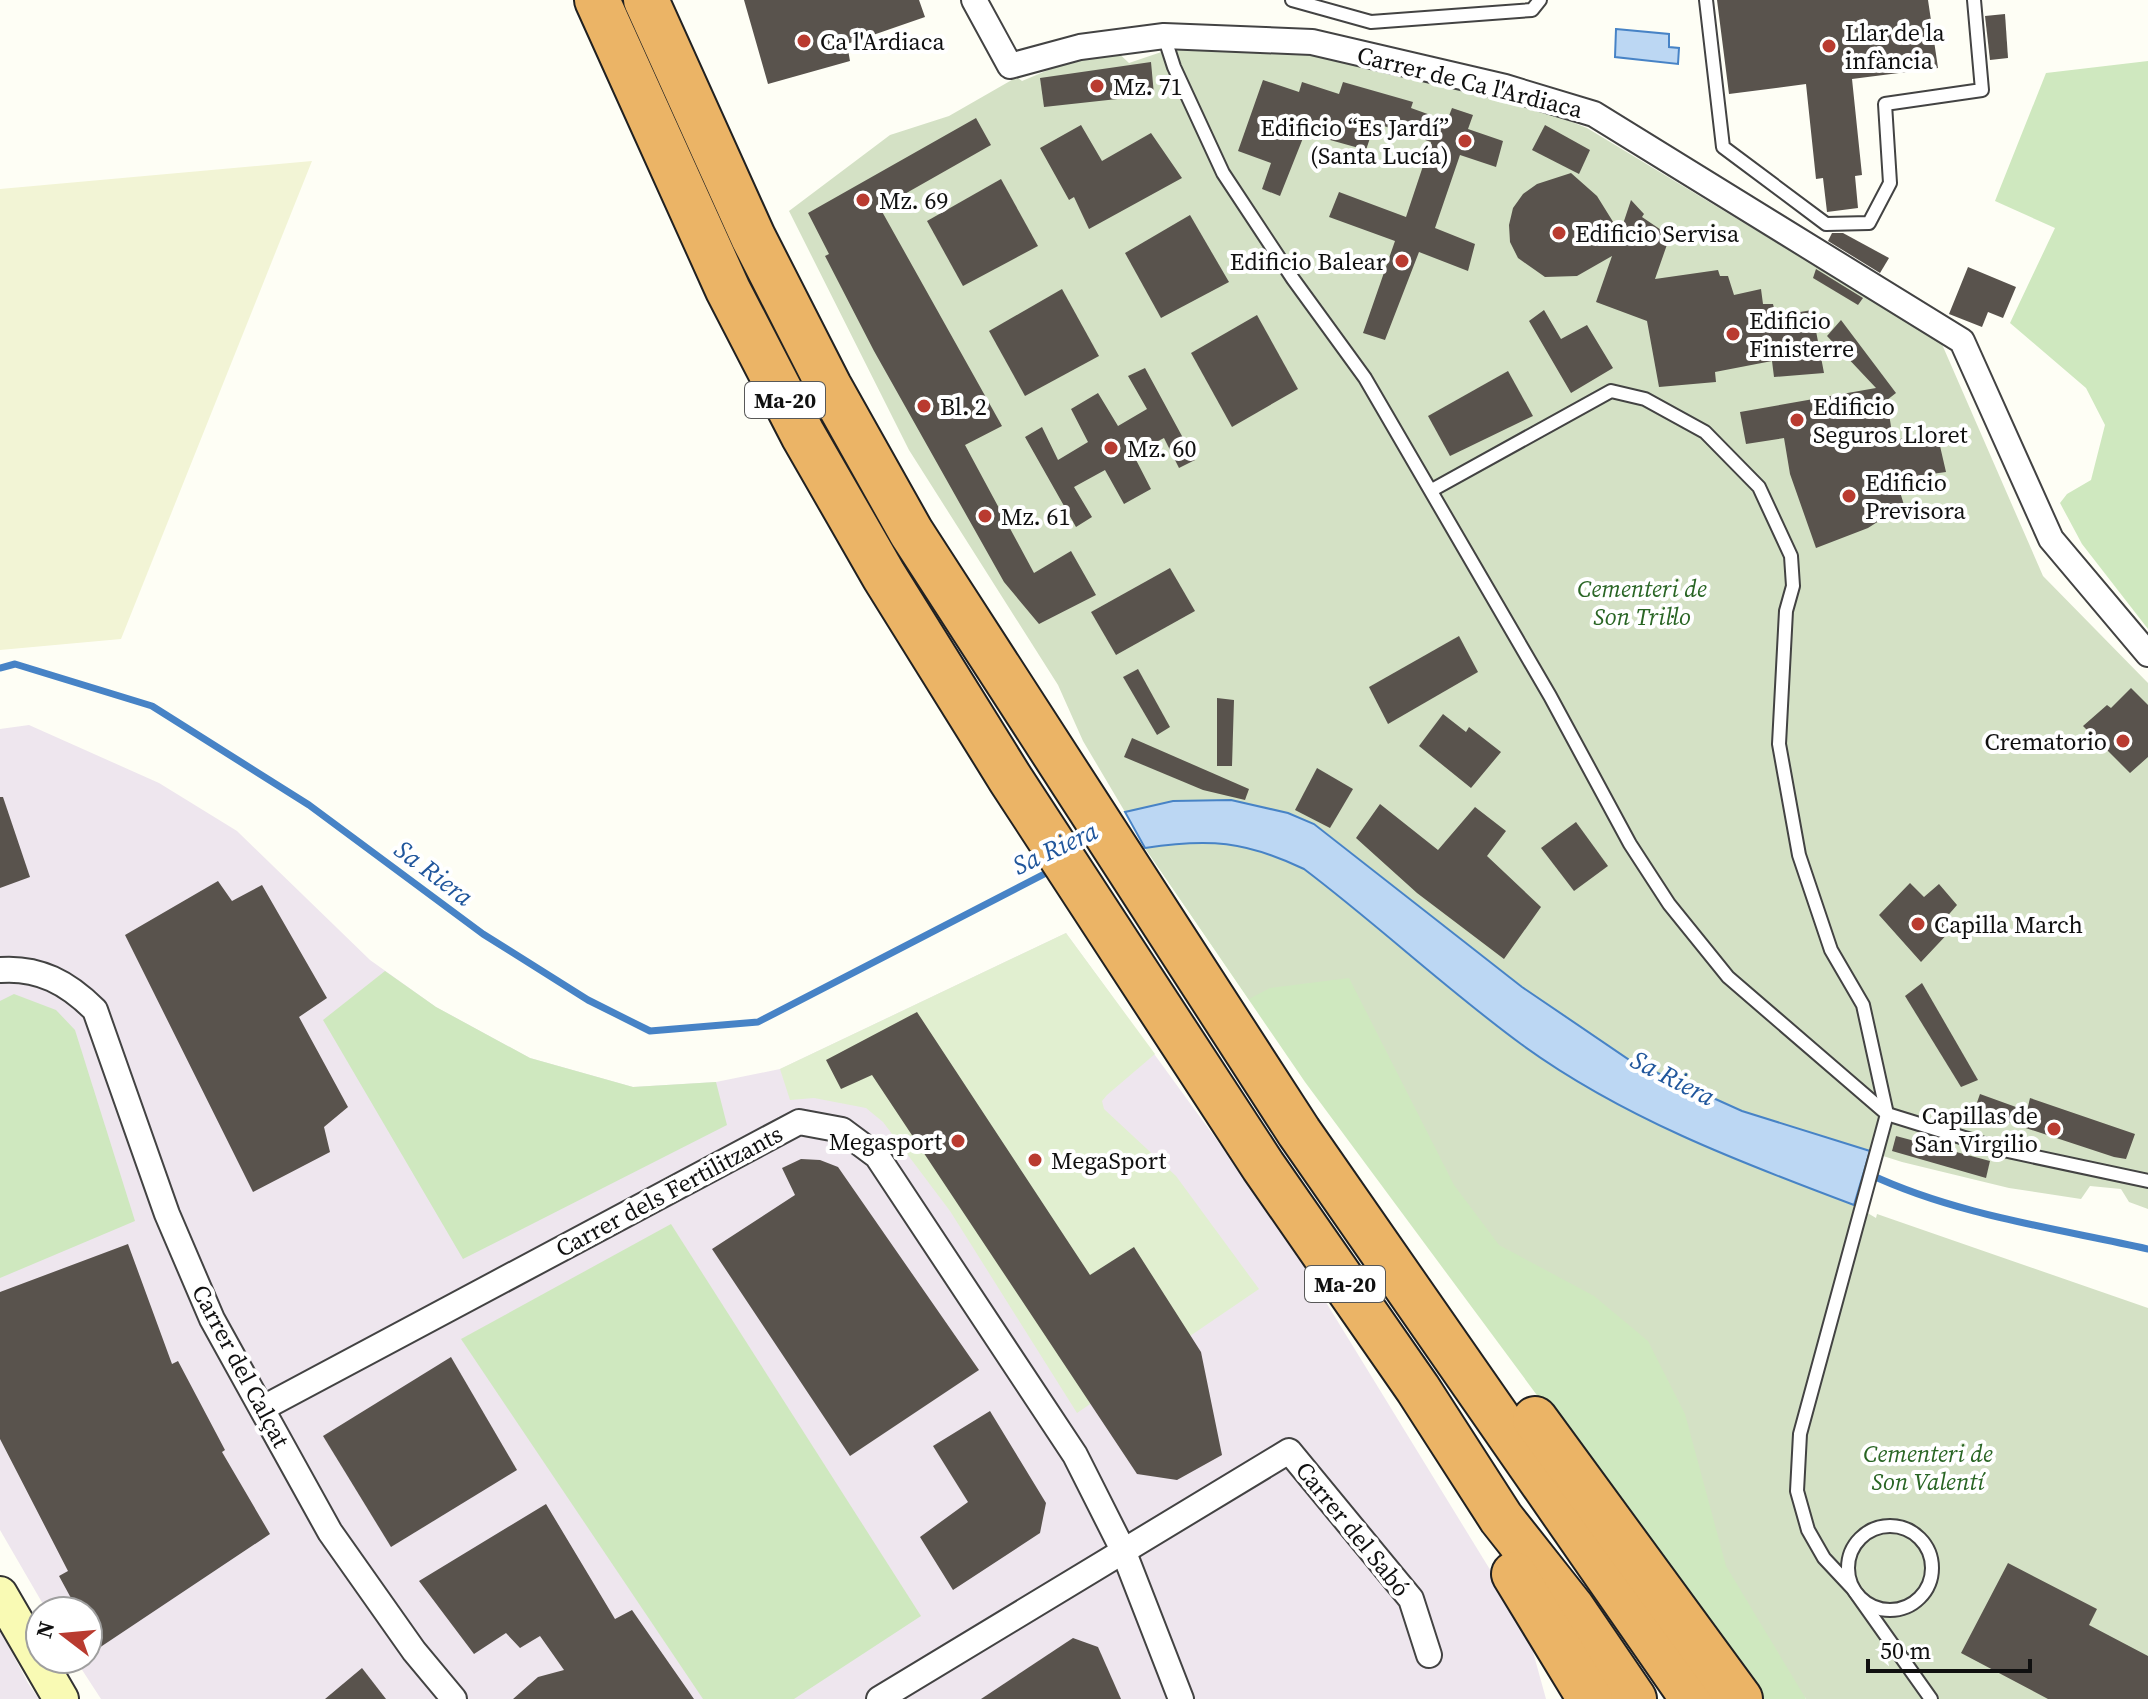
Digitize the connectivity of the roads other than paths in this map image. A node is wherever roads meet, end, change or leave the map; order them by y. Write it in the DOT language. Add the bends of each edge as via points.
graph roads {
  1 [pos="597,0"];
  2 [pos="646,0"];
  3 [pos="974,0"];
  4 [pos="1292,0"];
  5 [pos="1540,0"];
  6 [pos="1706,0"];
  7 [pos="1974,0"];
  8 [pos="1164,36"];
  9 [pos="1432,490"];
  10 [pos="2148,654"];
  11 [pos="0,970"];
  12 [pos="1887,1114"];
  13 [pos="2148,1181"];
  14 [pos="1391,1266"];
  15 [pos="263,1408"];
  16 [pos="1501,1518"];
  17 [pos="1123,1550"];
  18 [pos="1853,1589"];
  19 [pos="0,1594"];
  20 [pos="1429,1655"];
  21 [pos="61,1699"];
  22 [pos="454,1699"];
  23 [pos="879,1699"];
  24 [pos="1181,1699"];
  25 [pos="1590,1699"];
  26 [pos="1634,1699"];
  27 [pos="1693,1699"];
  28 [pos="1740,1699"];
  29 [pos="1931,1699"];
  1 -- 16 [label="highway, Ma-20" via="704,242 797,423 884,576 1187,1050"];
  2 -- 14 [label="highway, Ma-20" via="753,237 918,544"];
  3 -- 8 [label="street, Carrer de Ca l'Ardiaca" via="1010,66 1080,47"];
  4 -- 5 [label="lane" via="1371,22 1500,15 1532,10"];
  6 -- 7 [label="lane" via="1723,147 1826,224 1869,223 1890,183 1885,104 1982,90"];
  8 -- 9 [label="lane" via="1223,173 1357,364"];
  8 -- 10 [label="street, Carrer de Ca l'Ardiaca" via="1312,42 1505,87 1594,114 1962,341 2051,539"];
  9 -- 12 [label="lane" via="1630,844 1669,904 1728,977"];
  9 -- 12 [label="lane" via="1611,391 1645,399 1705,432 1759,487 1787,542 1794,571 1786,611 1779,744 1799,855 1831,950 1863,1005"];
  11 -- 15 [label="street, Carrer del Calçat" via="38,972 73,988 95,1010 167,1214 212,1319"];
  12 -- 13 [label="lane" via="2003,1150"];
  12 -- 18 [label="lane" via="1800,1434 1797,1491 1808,1530 1824,1558"];
  14 -- 27 [label="highway, Ma-20"];
  14 -- 28 [label="highway" via="1509,1382"];
  15 -- 17 [label="street, Carrer dels Fertilitzants" via="799,1122 842,1130 877,1156 1075,1455"];
  15 -- 22 [label="street, Carrer del Calçat" via="330,1532"];
  16 -- 25 [label="highway" via="1503,1556"];
  16 -- 26 [label="highway, Ma-20"];
  17 -- 20 [label="street, Carrer del Sabó" via="1289,1451 1411,1599"];
  17 -- 23 [label="street"];
  17 -- 24 [label="street, Carrer dels Fertilitzants"];
  18 -- 18 [label="lane" via="1874,1608 1903,1609 1931,1579 1929,1551 1911,1531 1884,1526 1871,1530 1860,1538 1848,1562"];
  18 -- 29 [label="lane"];
  19 -- 21 [label="street"];
}
